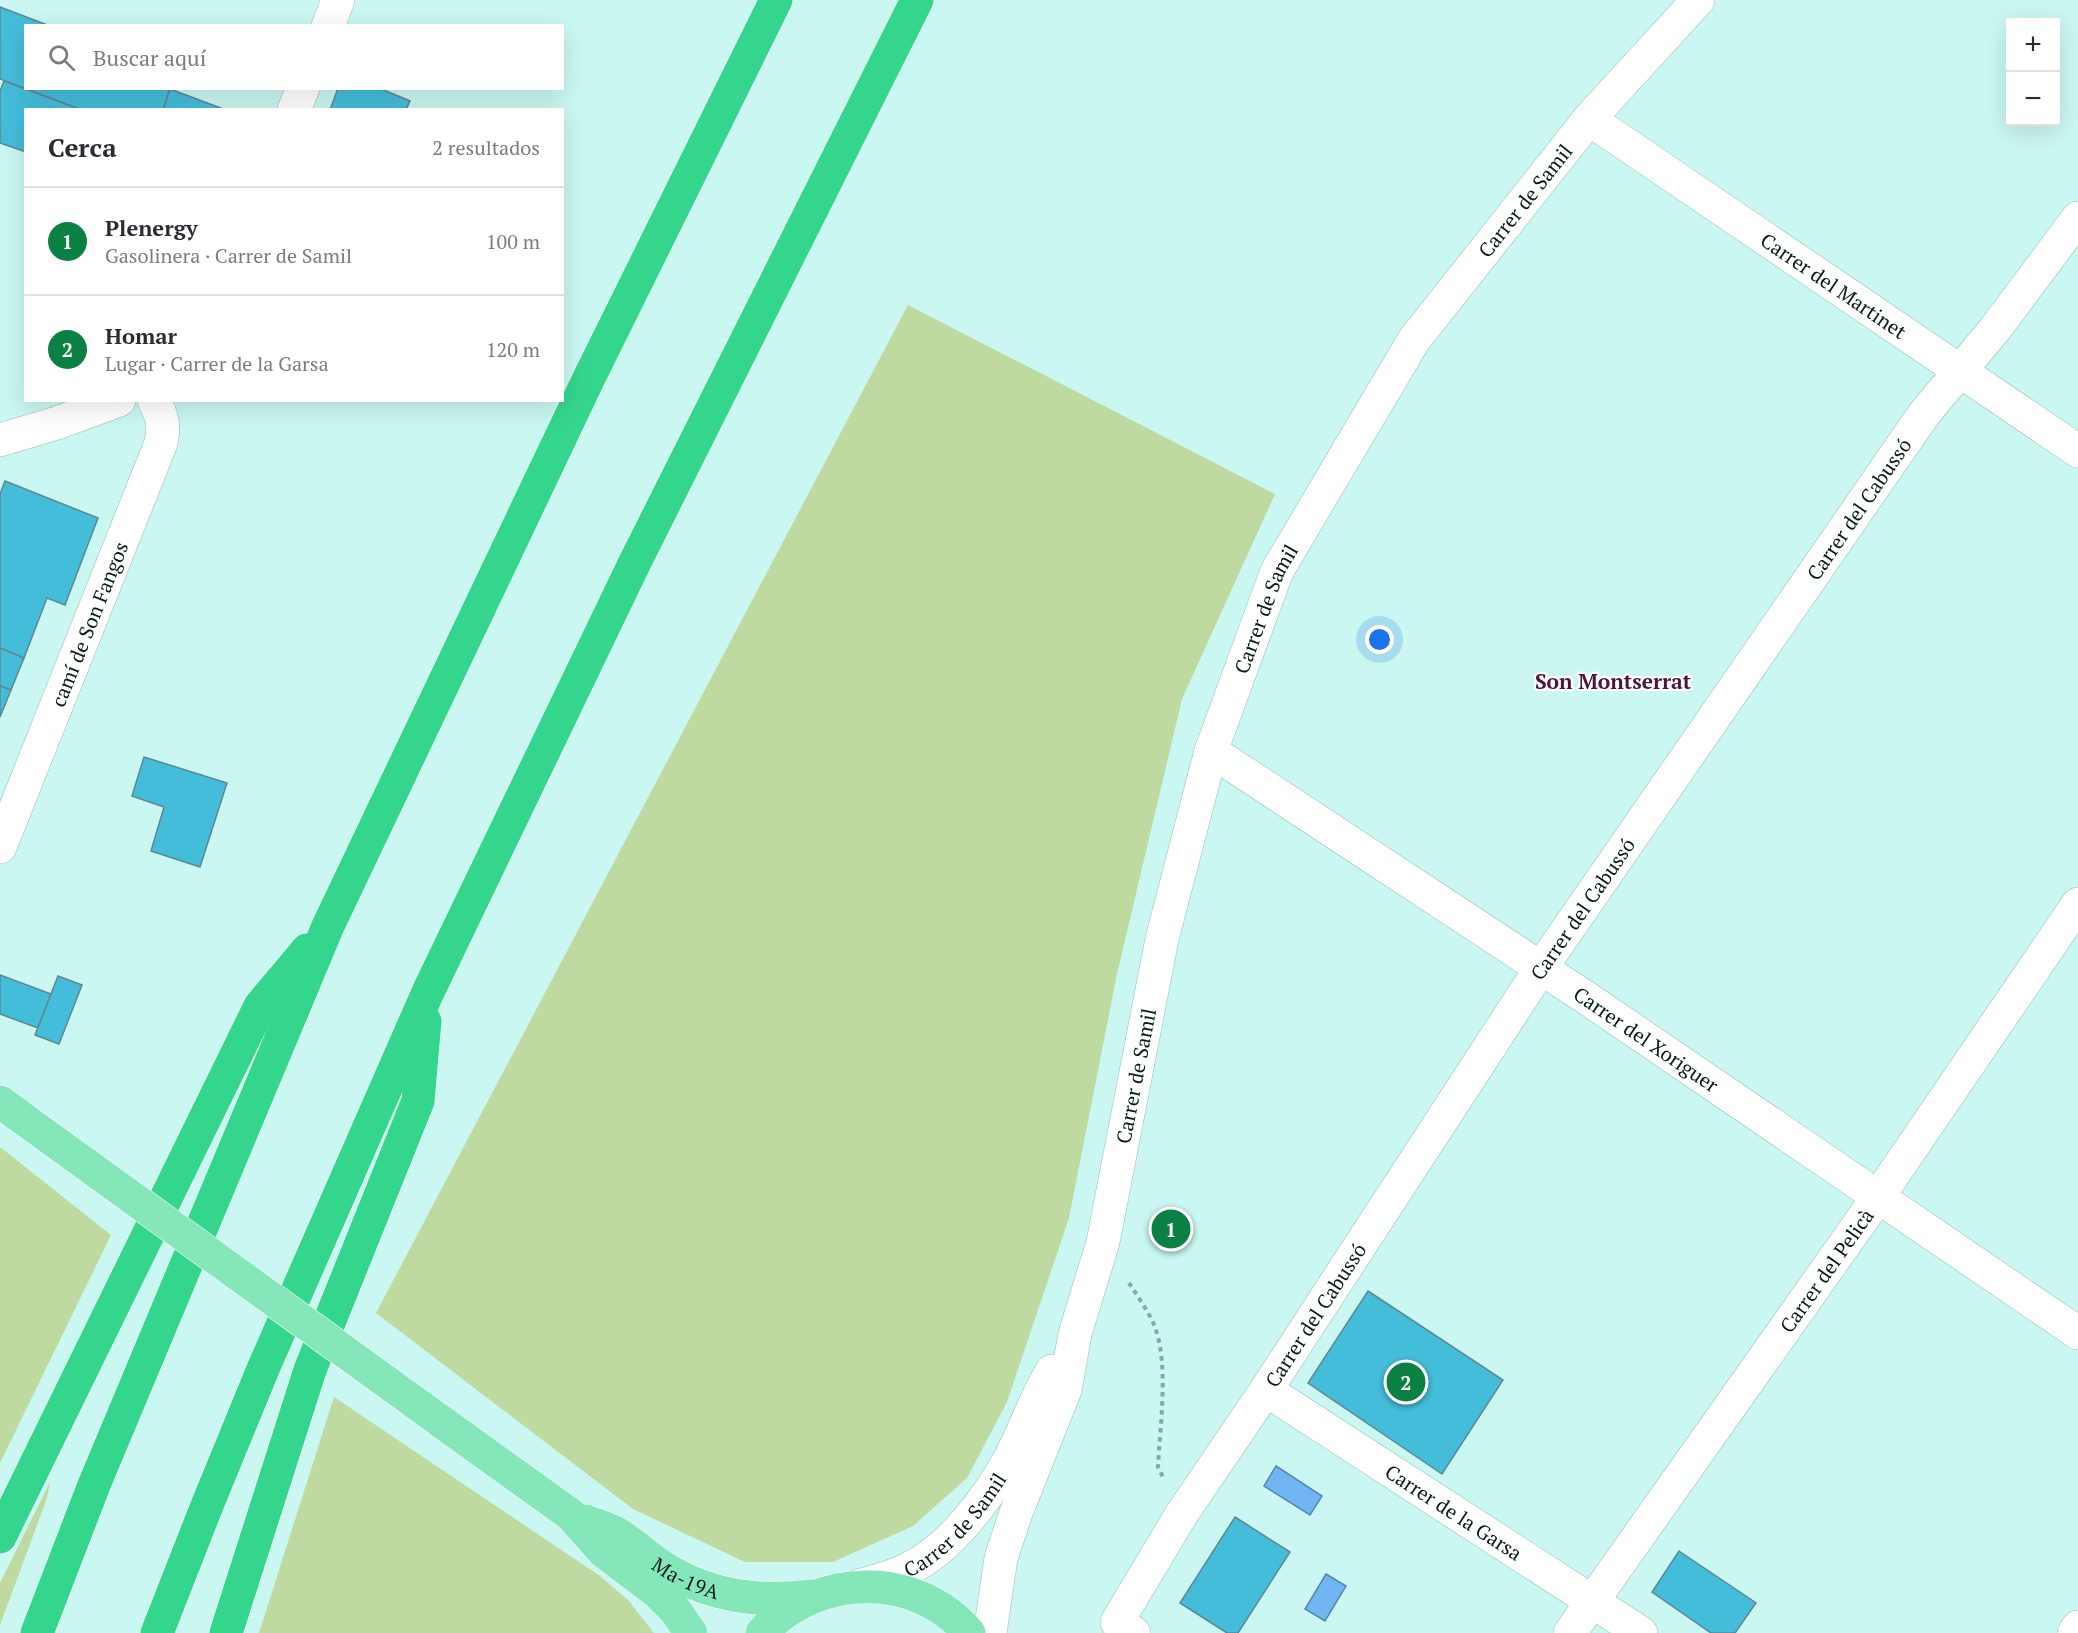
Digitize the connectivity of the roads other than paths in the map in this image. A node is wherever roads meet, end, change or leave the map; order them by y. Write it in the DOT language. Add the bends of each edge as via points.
graph roads {
  1 [pos="338,0"];
  2 [pos="776,0"];
  3 [pos="917,0"];
  4 [pos="1698,0"];
  5 [pos="329,24"];
  6 [pos="302,90"];
  7 [pos="295,108"];
  8 [pos="1589,119"];
  9 [pos="2078,218"];
  10 [pos="1959,372"];
  11 [pos="114,402"];
  12 [pos="155,402"];
  13 [pos="0,440"];
  14 [pos="2078,451"];
  15 [pos="1211,752"];
  16 [pos="0,847"];
  17 [pos="2078,904"];
  18 [pos="328,926"];
  19 [pos="1541,968"];
  20 [pos="428,992"];
  21 [pos="9,1108"];
  22 [pos="1878,1197"];
  23 [pos="2078,1333"];
  24 [pos="1075,1334"];
  25 [pos="1266,1390"];
  26 [pos="571,1515"];
  27 [pos="0,1537"];
  28 [pos="858,1586"];
  29 [pos="812,1596"];
  30 [pos="1592,1602"];
  31 [pos="1125,1627"];
  32 [pos="2078,1627"];
  33 [pos="37,1633"];
  34 [pos="158,1633"];
  35 [pos="226,1633"];
  36 [pos="691,1633"];
  37 [pos="762,1633"];
  38 [pos="969,1633"];
  39 [pos="990,1633"];
  40 [pos="1570,1633"];
  41 [pos="1641,1633"];
  42 [pos="2074,1633"];
  1 -- 5 [label="street"];
  2 -- 18 [label="highway" via="578,400"];
  3 -- 20 [label="highway" via="629,572"];
  4 -- 8 [label="street, Carrer de Samil"];
  6 -- 7 [label="street"];
  8 -- 10 [label="street, Carrer del Martinet"];
  8 -- 15 [label="street, Carrer de Samil" via="1414,340 1277,571"];
  9 -- 10 [label="street, Carrer del Cabussó"];
  10 -- 14 [label="street, Carrer del Martinet"];
  10 -- 19 [label="street, Carrer del Cabussó" via="1924,414"];
  11 -- 13 [label="street"];
  12 -- 16 [label="street, camí de Son Fangos" via="163,422 161,443"];
  15 -- 19 [label="street, Carrer del Xoriguer"];
  15 -- 24 [label="street, Carrer de Samil" via="1162,939 1103,1242"];
  17 -- 22 [label="street, Carrer del Pelicà"];
  18 -- 27 [label="highway" via="260,1006"];
  18 -- 33 [label="highway" via="99,1474"];
  19 -- 22 [label="street, Carrer del Xoriguer"];
  19 -- 25 [label="street, Carrer del Cabussó"];
  20 -- 34 [label="highway" via="263,1369"];
  20 -- 35 [label="highway" via="418,1101 310,1370"];
  21 -- 26 [label="main road, Ma-19A, bridge"];
  22 -- 23 [label="street, Carrer del Xoriguer"];
  22 -- 30 [label="street, Carrer del Pelicà"];
  24 -- 28 [label="street, Carrer de Samil" via="1045,1382 1010,1458 973,1511 927,1558 890,1577"];
  24 -- 39 [label="street, Carrer de Samil" via="1065,1390 1001,1558"];
  25 -- 30 [label="street, Carrer de la Garsa"];
  25 -- 31 [label="street, Carrer del Cabussó" via="1181,1515"];
  26 -- 29 [label="main road, Ma-19A" via="615,1532 668,1570 705,1587 762,1600"];
  26 -- 36 [label="main road, Ma-19A" via="604,1552 657,1592"];
  28 -- 29 [label="main road"];
  28 -- 38 [label="main road" via="905,1591 928,1600"];
  29 -- 37 [label="main road" via="790,1608"];
  30 -- 40 [label="street, Carrer del Pelicà"];
  30 -- 41 [label="street, Carrer de la Garsa"];
  32 -- 42 [label="street"];
}
